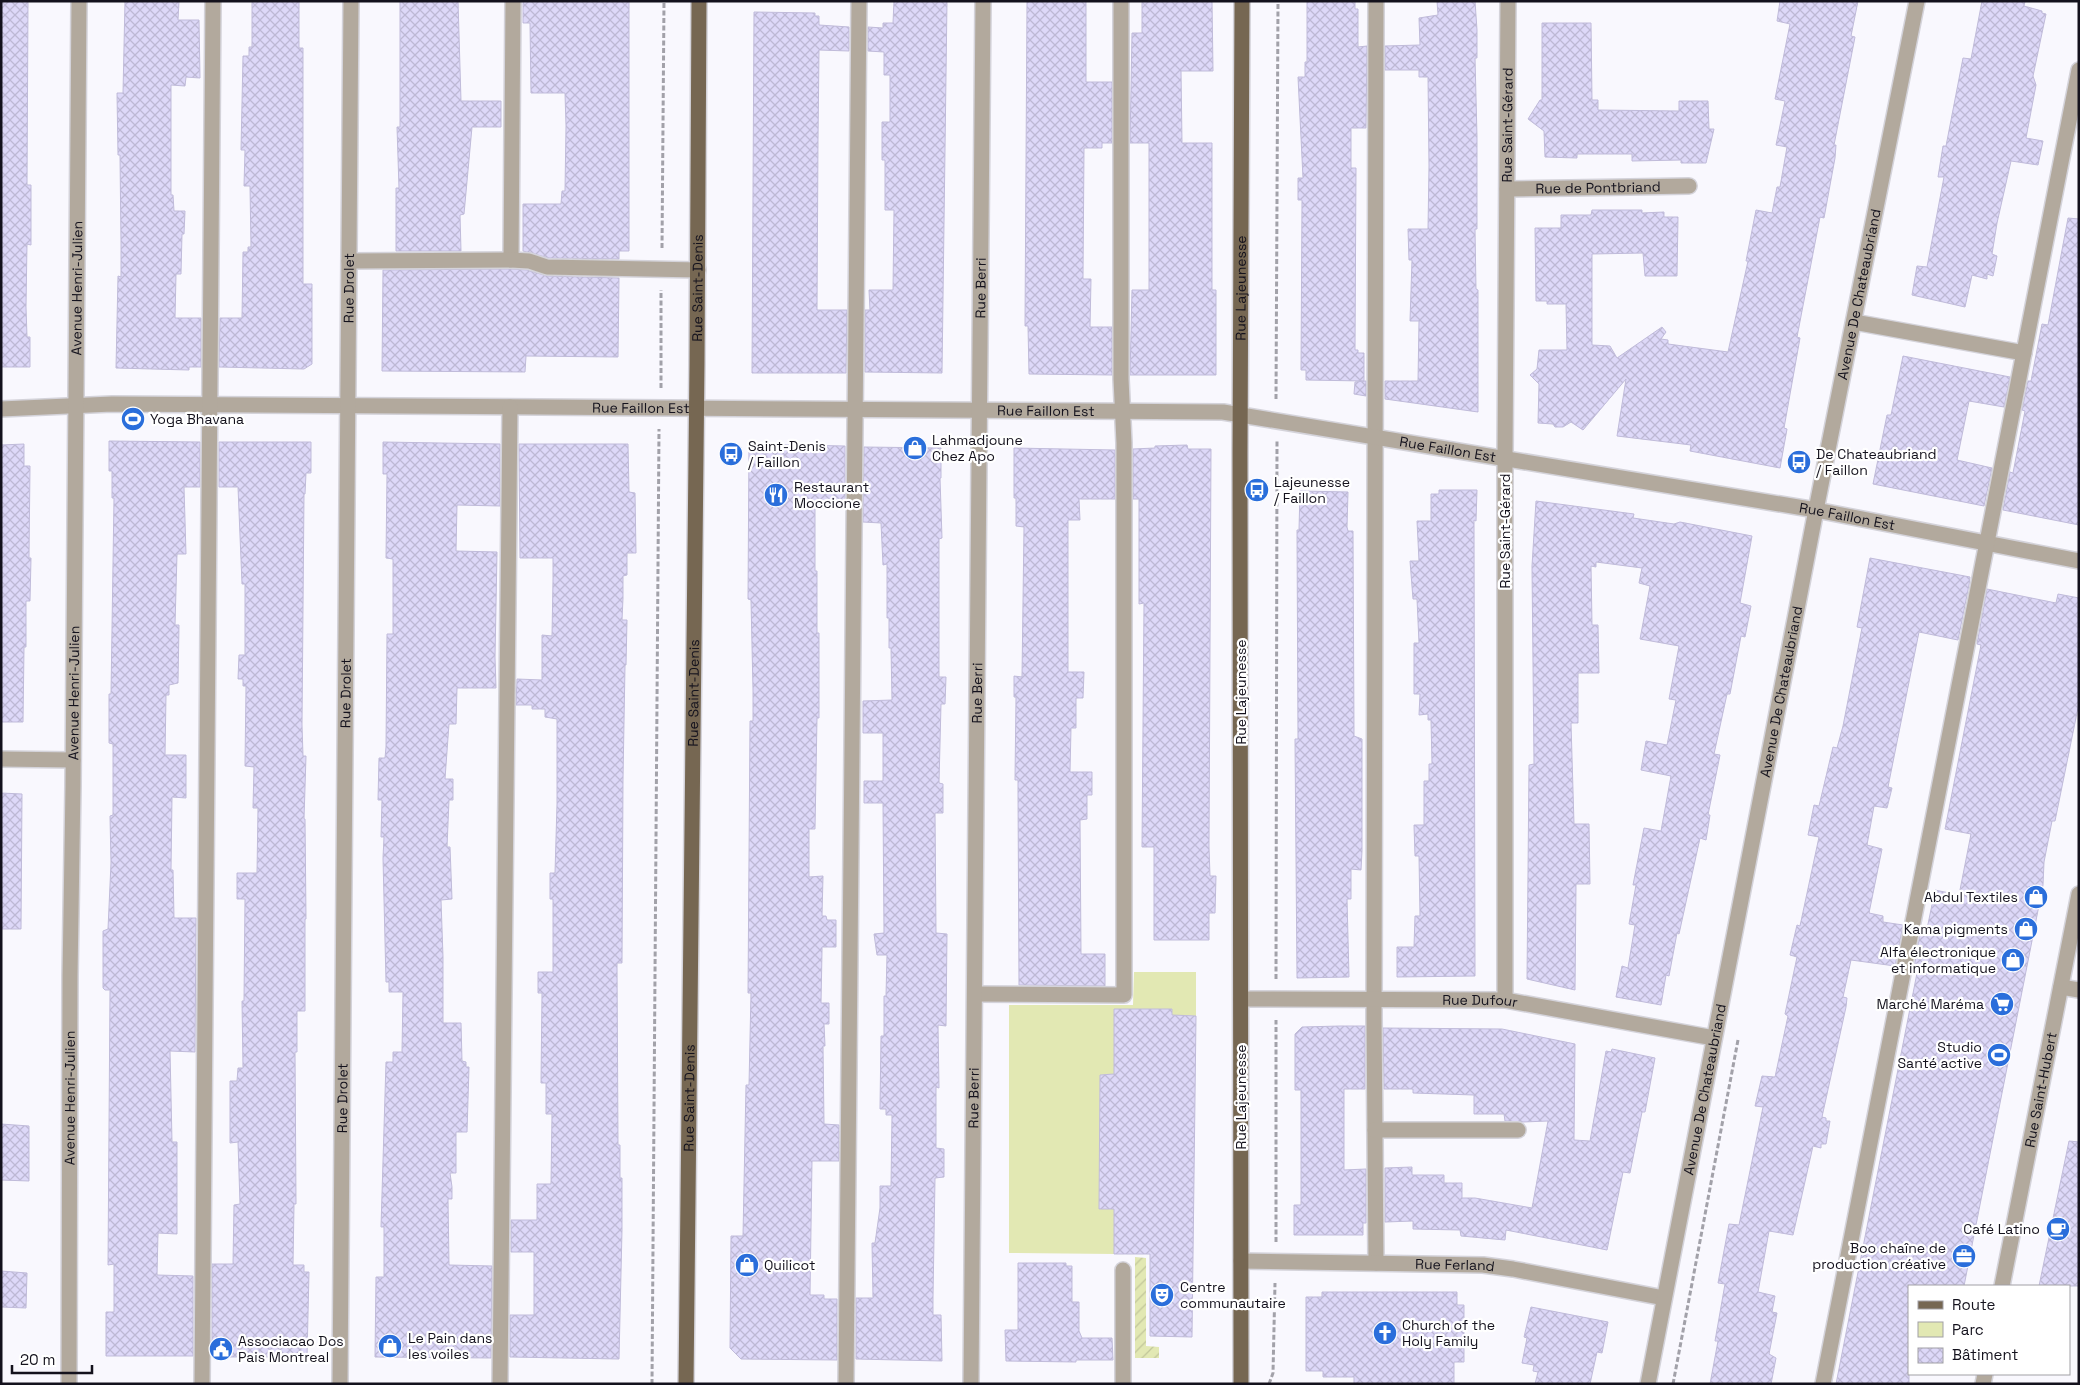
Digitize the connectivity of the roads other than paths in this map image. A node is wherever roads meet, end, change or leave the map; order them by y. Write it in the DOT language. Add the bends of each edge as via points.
graph roads {
  1 [pos="79,1"];
  2 [pos="213,1"];
  3 [pos="351,1"];
  4 [pos="513,1"];
  5 [pos="699,1"];
  6 [pos="859,1"];
  7 [pos="983,1"];
  8 [pos="1121,1"];
  9 [pos="1242,1"];
  10 [pos="1376,1"];
  11 [pos="1508,1"];
  12 [pos="1916,1"];
  13 [pos="2079,70"];
  14 [pos="1689,186"];
  15 [pos="1507,189"];
  16 [pos="511,260"];
  17 [pos="349,261"];
  18 [pos="698,270"];
  19 [pos="1854,322"];
  20 [pos="2024,352"];
  21 [pos="210,404"];
  22 [pos="76,405"];
  23 [pos="348,406"];
  24 [pos="510,407"];
  25 [pos="1,409"];
  26 [pos="697,409"];
  27 [pos="856,409"];
  28 [pos="980,410"];
  29 [pos="1123,411"];
  30 [pos="1240,414"];
  31 [pos="1376,437"];
  32 [pos="1505,458"];
  33 [pos="1816,510"];
  34 [pos="1987,544"];
  35 [pos="2079,561"];
  36 [pos="1,759"];
  37 [pos="73,760"];
  38 [pos="2079,894"];
  39 [pos="2061,987"];
  40 [pos="2079,990"];
  41 [pos="975,994"];
  42 [pos="1242,999"];
  43 [pos="1375,999"];
  44 [pos="1505,1000"];
  45 [pos="1714,1038"];
  46 [pos="1375,1130"];
  47 [pos="1518,1130"];
  48 [pos="1241,1261"];
  49 [pos="1376,1263"];
  50 [pos="1123,1270"];
  51 [pos="2002,1285"];
  52 [pos="1664,1298"];
  53 [pos="69,1384"];
  54 [pos="202,1384"];
  55 [pos="340,1384"];
  56 [pos="500,1384"];
  57 [pos="686,1384"];
  58 [pos="846,1384"];
  59 [pos="971,1384"];
  60 [pos="1123,1384"];
  61 [pos="1241,1384"];
  62 [pos="1648,1384"];
  63 [pos="1823,1384"];
  1 -- 22 [label="street, Avenue Henri-Julien"];
  2 -- 21 [label="street"];
  3 -- 17 [label="street, Rue Drolet"];
  4 -- 16 [label="street"];
  5 -- 18 [label="main road, Rue Saint-Denis"];
  6 -- 27 [label="street"];
  7 -- 28 [label="street, Rue Berri"];
  8 -- 29 [label="street"];
  9 -- 30 [label="main road, Rue Lajeunesse"];
  10 -- 31 [label="street"];
  11 -- 15 [label="street, Rue Saint-Gérard"];
  12 -- 19 [label="street, Avenue De Chateaubriand"];
  13 -- 20 [label="street"];
  14 -- 15 [label="street, Rue de Pontbriand"];
  15 -- 32 [label="street, Rue Saint-Gérard"];
  16 -- 17 [label="street"];
  16 -- 18 [label="street" via="547,267"];
  17 -- 23 [label="street, Rue Drolet"];
  18 -- 26 [label="main road, Rue Saint-Denis"];
  19 -- 20 [label="street"];
  19 -- 33 [label="street, Avenue De Chateaubriand"];
  20 -- 34 [label="street"];
  21 -- 22 [label="street, Rue Faillon Est"];
  21 -- 23 [label="street, Rue Faillon Est"];
  21 -- 54 [label="street"];
  22 -- 25 [label="street, Rue Faillon Est"];
  22 -- 37 [label="street, Avenue Henri-Julien"];
  23 -- 24 [label="street, Rue Faillon Est"];
  23 -- 55 [label="street, Rue Drolet"];
  24 -- 26 [label="street, Rue Faillon Est"];
  24 -- 56 [label="street"];
  26 -- 27 [label="street, Rue Faillon Est"];
  26 -- 57 [label="main road, Rue Saint-Denis"];
  27 -- 28 [label="street, Rue Faillon Est"];
  27 -- 58 [label="street"];
  28 -- 29 [label="street, Rue Faillon Est"];
  28 -- 41 [label="street, Rue Berri"];
  29 -- 30 [label="street, Rue Faillon Est"];
  29 -- 41 [label="street" via="1124,995"];
  30 -- 31 [label="street, Rue Faillon Est"];
  30 -- 42 [label="main road, Rue Lajeunesse"];
  31 -- 32 [label="street, Rue Faillon Est"];
  31 -- 43 [label="street"];
  32 -- 33 [label="street, Rue Faillon Est"];
  32 -- 44 [label="street, Rue Saint-Gérard"];
  33 -- 34 [label="street, Rue Faillon Est"];
  33 -- 45 [label="street, Avenue De Chateaubriand"];
  34 -- 35 [label="street, Rue Faillon Est"];
  34 -- 63 [label="street"];
  36 -- 37 [label="street"];
  37 -- 53 [label="street, Avenue Henri-Julien"];
  38 -- 39 [label="street, Rue Saint-Hubert"];
  39 -- 40 [label="street"];
  39 -- 51 [label="street, Rue Saint-Hubert"];
  41 -- 59 [label="street, Rue Berri"];
  42 -- 43 [label="street, Rue Dufour"];
  42 -- 48 [label="main road, Rue Lajeunesse"];
  43 -- 44 [label="street, Rue Dufour"];
  43 -- 46 [label="street"];
  44 -- 45 [label="street, Rue Dufour"];
  45 -- 52 [label="street, Avenue De Chateaubriand"];
  46 -- 47 [label="street"];
  46 -- 49 [label="street"];
  48 -- 49 [label="street, Rue Ferland"];
  48 -- 61 [label="main road, Rue Lajeunesse"];
  49 -- 52 [label="street, Rue Ferland" via="1499,1266"];
  50 -- 60 [label="street"];
  52 -- 62 [label="street, Avenue De Chateaubriand"];
}
